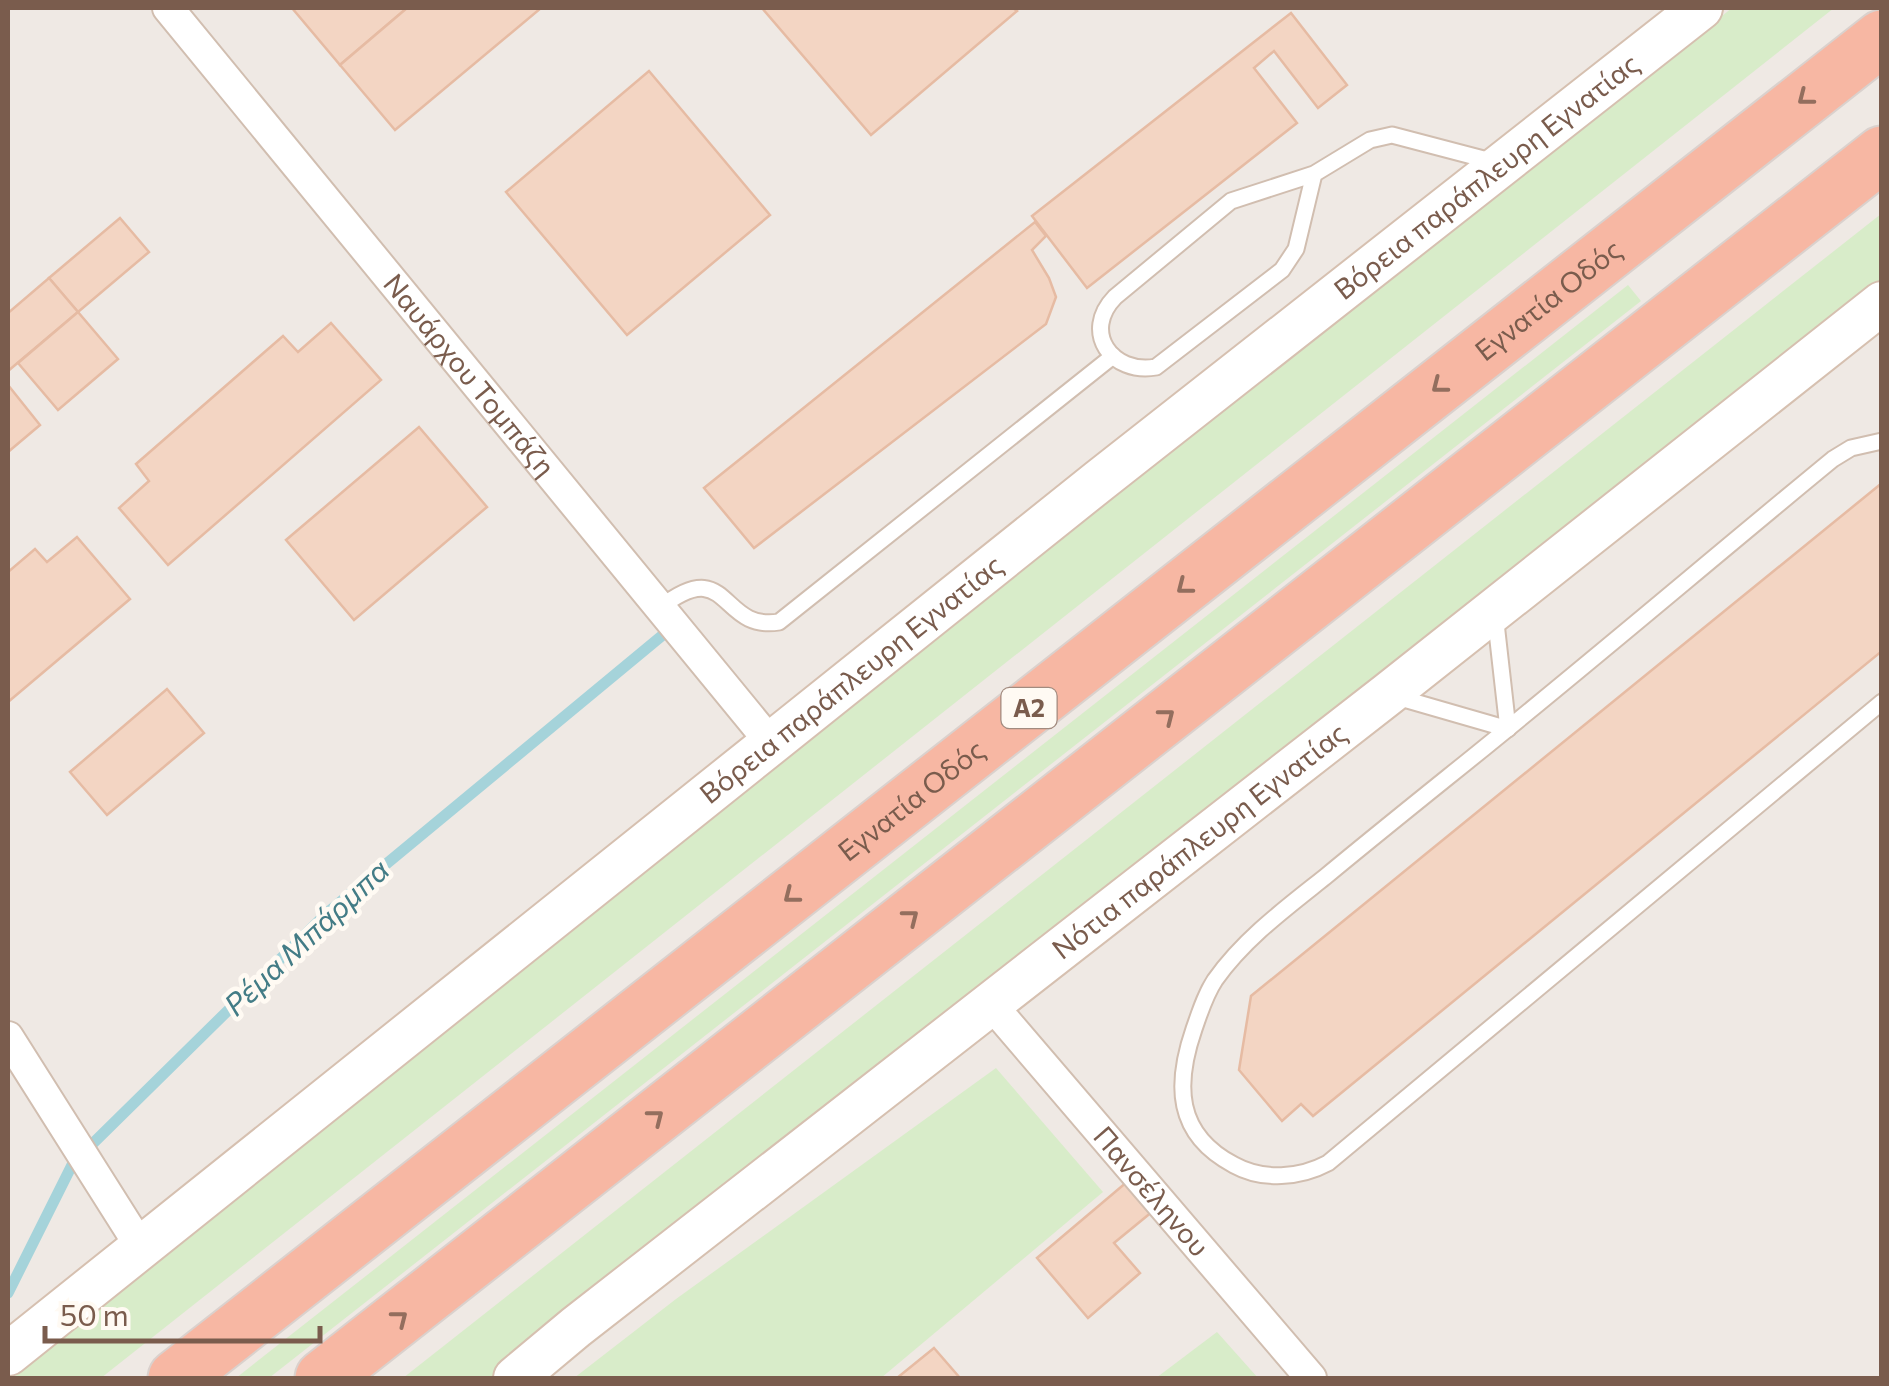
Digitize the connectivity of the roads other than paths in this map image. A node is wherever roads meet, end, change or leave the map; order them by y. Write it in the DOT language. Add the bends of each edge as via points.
graph roads {
  1 [pos="168,8"];
  2 [pos="1701,8"];
  3 [pos="1882,38"];
  4 [pos="1882,154"];
  5 [pos="1504,164"];
  6 [pos="1314,174"];
  7 [pos="1882,303"];
  8 [pos="1112,356"];
  9 [pos="1882,441"];
  10 [pos="660,608"];
  11 [pos="1495,610"];
  12 [pos="1388,694"];
  13 [pos="1882,702"];
  14 [pos="1508,729"];
  15 [pos="771,743"];
  16 [pos="990,1003"];
  17 [pos="8,1037"];
  18 [pos="142,1249"];
  19 [pos="8,1354"];
  20 [pos="176,1378"];
  21 [pos="324,1378"];
  22 [pos="515,1378"];
  23 [pos="1310,1378"];
  1 -- 10 [label="street, Ναυάρχου Τομπάζη"];
  2 -- 5 [label="street, Βόρεια παράπλευρη Εγνατίας"];
  3 -- 20 [label="highway, Εγνατία Οδός / Α2, one-way"];
  21 -- 4 [label="highway, one-way"];
  5 -- 6 [label="lane" via="1392,134"];
  5 -- 15 [label="street, Βόρεια παράπλευρη Εγνατίας"];
  6 -- 8 [label="lane" via="1232,201 1114,298 1100,330"];
  6 -- 8 [label="lane" via="1296,249 1282,270 1156,367 1133,368"];
  7 -- 11 [label="street, Νότια παράπλευρη Εγνατίας"];
  8 -- 10 [label="lane" via="778,622 744,618 708,589 685,590"];
  9 -- 14 [label="lane" via="1833,459"];
  10 -- 15 [label="street, Ναυάρχου Τομπάζη"];
  11 -- 12 [label="street, Νότια παράπλευρη Εγνατίας"];
  11 -- 14 [label="lane"];
  12 -- 14 [label="lane"];
  12 -- 16 [label="street, Νότια παράπλευρη Εγνατίας"];
  13 -- 14 [label="lane" via="1338,1156 1294,1175 1256,1173 1230,1163 1199,1134 1182,1096 1182,1068 1211,986 1269,921"];
  15 -- 18 [label="street, Βόρεια παράπλευρη Εγνατίας"];
  16 -- 22 [label="street, Νότια παράπλευρη Εγνατίας"];
  16 -- 23 [label="street, Πανσέληνου"];
  17 -- 18 [label="street"];
  18 -- 19 [label="street, Βόρεια παράπλευρη Εγνατίας"];
}
